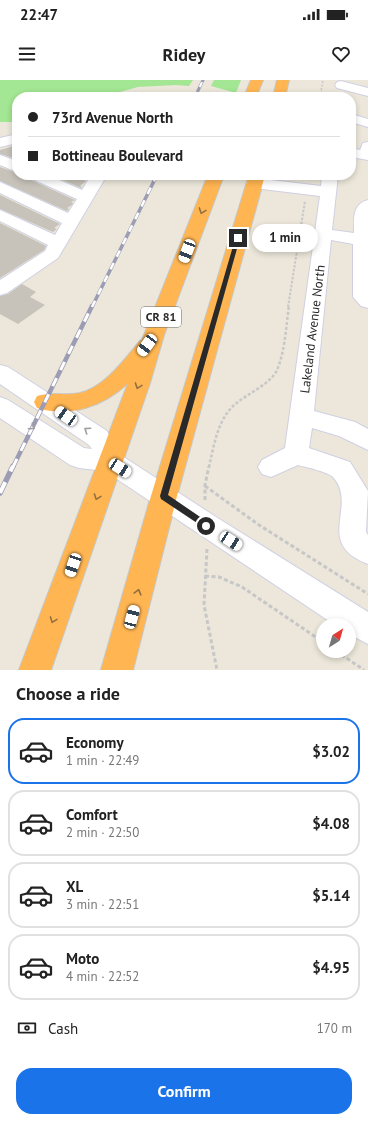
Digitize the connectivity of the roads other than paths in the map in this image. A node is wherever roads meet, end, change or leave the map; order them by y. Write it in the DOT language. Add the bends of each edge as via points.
graph roads {
  1 [pos="257,80"];
  2 [pos="283,80"];
  3 [pos="340,87"];
  4 [pos="252,92"];
  5 [pos="279,92"];
  6 [pos="368,92"];
  7 [pos="356,119"];
  8 [pos="368,123"];
  9 [pos="356,130"];
  10 [pos="368,133"];
  11 [pos="368,146"];
  12 [pos="356,153"];
  13 [pos="0,159"];
  14 [pos="12,165"];
  15 [pos="47,180"];
  16 [pos="92,180"];
  17 [pos="214,180"];
  18 [pos="256,180"];
  19 [pos="274,180"];
  20 [pos="329,183"];
  21 [pos="0,187"];
  22 [pos="86,197"];
  23 [pos="368,205"];
  24 [pos="0,215"];
  25 [pos="72,221"];
  26 [pos="323,234"];
  27 [pos="365,241"];
  28 [pos="58,243"];
  29 [pos="0,289"];
  30 [pos="368,302"];
  31 [pos="154,335"];
  32 [pos="0,373"];
  33 [pos="45,402"];
  34 [pos="0,406"];
  35 [pos="302,416"];
  36 [pos="368,440"];
  37 [pos="296,454"];
  38 [pos="110,461"];
  39 [pos="271,467"];
  40 [pos="164,496"];
  41 [pos="368,551"];
  42 [pos="368,629"];
  43 [pos="36,670"];
  44 [pos="117,670"];
  1 -- 4 [label="highway"];
  2 -- 5 [label="highway"];
  3 -- 6 [label="street"];
  7 -- 8 [label="street"];
  9 -- 10 [label="street"];
  11 -- 12 [label="street" via="366,156"];
  13 -- 14 [label="street"];
  15 -- 22 [label="street"];
  16 -- 22 [label="street"];
  17 -- 31 [label="highway, CR 81, one-way"];
  18 -- 40 [label="highway"];
  19 -- 20 [label="street"];
  20 -- 26 [label="street, Lakeland Avenue North"];
  21 -- 25 [label="street"];
  22 -- 25 [label="street"];
  23 -- 27 [label="street" via="363,211"];
  24 -- 28 [label="street"];
  25 -- 28 [label="street"];
  26 -- 27 [label="street"];
  26 -- 35 [label="street, Lakeland Avenue North"];
  27 -- 30 [label="street" via="363,297"];
  28 -- 29 [label="street" via="52,254"];
  31 -- 33 [label="highway" via="132,365 104,391 84,401"];
  31 -- 38 [label="highway, CR 81, one-way"];
  32 -- 33 [label="street"];
  38 -- 33 [label="street, one-way" via="98,438"];
  34 -- 38 [label="street, one-way" via="79,458"];
  35 -- 36 [label="street" via="347,429"];
  35 -- 37 [label="street, Lakeland Avenue North"];
  37 -- 39 [label="street"];
  37 -- 41 [label="street" via="341,469 355,491 352,535"];
  38 -- 40 [label="street"];
  38 -- 43 [label="highway, CR 81, one-way"];
  40 -- 42 [label="street" via="206,526"];
  44 -- 40 [label="highway, one-way"];
}
